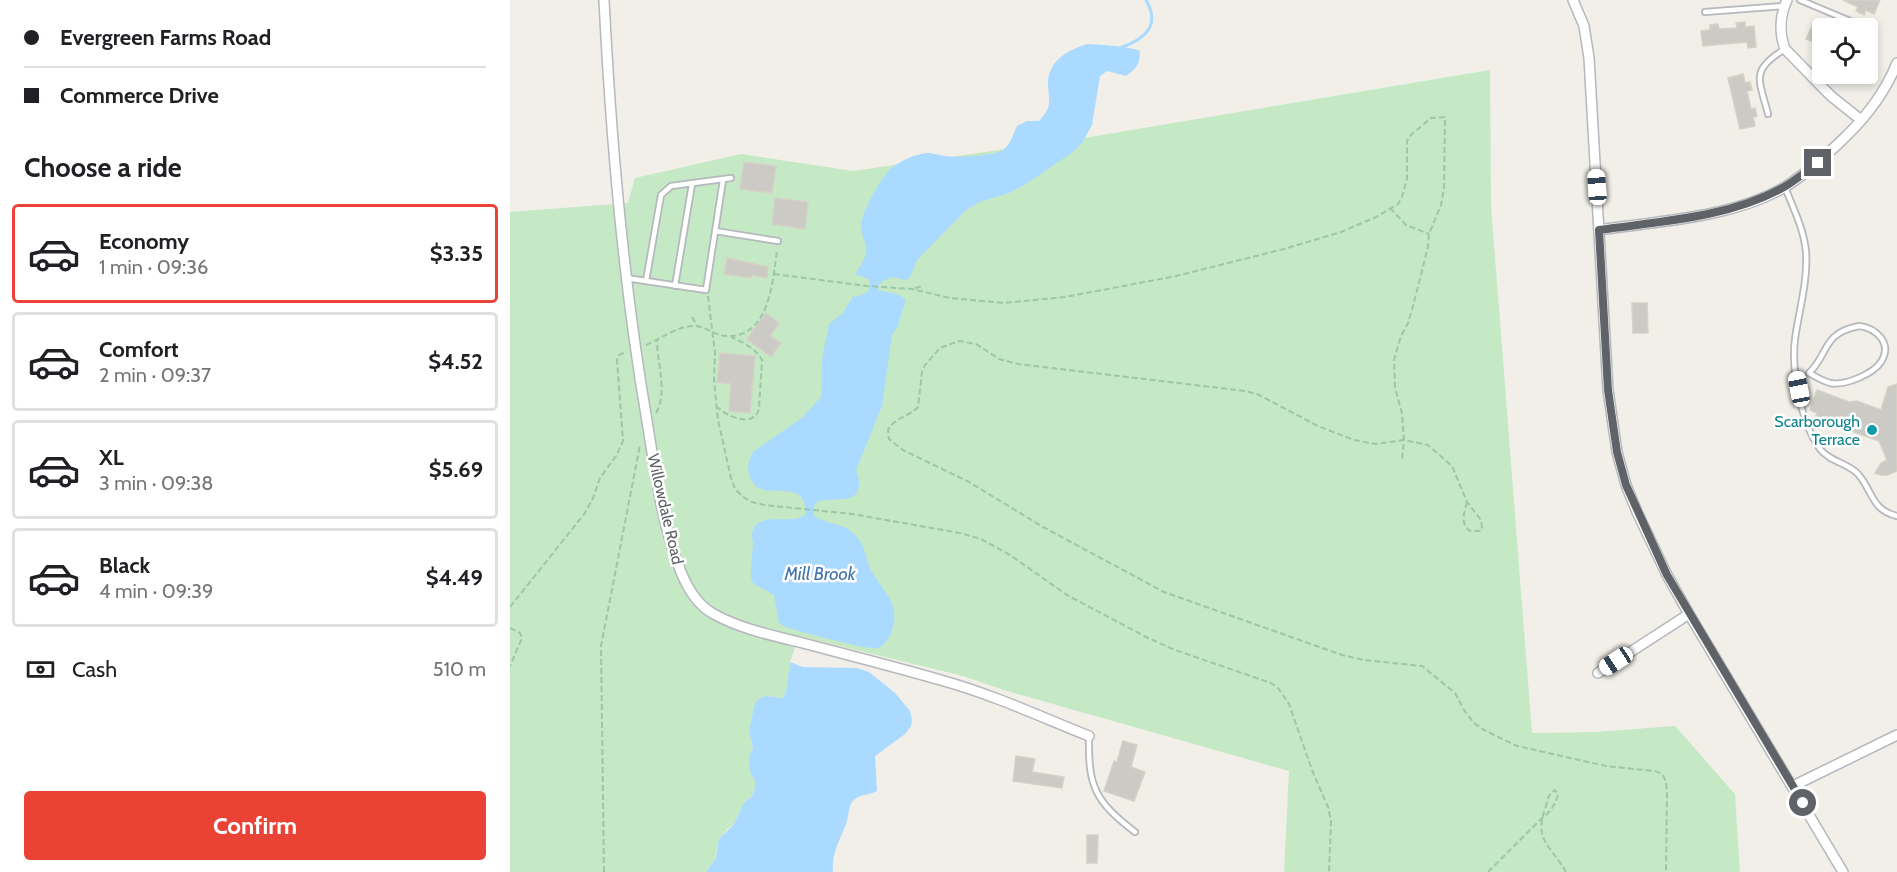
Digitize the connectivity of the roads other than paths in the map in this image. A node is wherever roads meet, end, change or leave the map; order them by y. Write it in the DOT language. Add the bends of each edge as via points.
graph roads {
  1 [pos="604,0"];
  2 [pos="1573,0"];
  3 [pos="1800,0"];
  4 [pos="1785,3"];
  5 [pos="1705,12"];
  6 [pos="1843,18"];
  7 [pos="1785,49"];
  8 [pos="1897,63"];
  9 [pos="1768,114"];
  10 [pos="1861,120"];
  11 [pos="731,178"];
  12 [pos="723,180"];
  13 [pos="692,184"];
  14 [pos="1785,187"];
  15 [pos="1599,230"];
  16 [pos="716,231"];
  17 [pos="778,241"];
  18 [pos="626,278"];
  19 [pos="646,281"];
  20 [pos="675,286"];
  21 [pos="1809,373"];
  22 [pos="1796,375"];
  23 [pos="1897,516"];
  24 [pos="1689,614"];
  25 [pos="1598,673"];
  26 [pos="1897,735"];
  27 [pos="1089,736"];
  28 [pos="1792,786"];
  29 [pos="1135,832"];
  30 [pos="1843,872"];
  1 -- 18 [label="street, Willowdale Road"];
  2 -- 15 [label="street" via="1584,26 1589,58"];
  3 -- 6 [label="lane"];
  4 -- 5 [label="lane"];
  4 -- 7 [label="street" via="1781,27"];
  7 -- 9 [label="lane" via="1768,59 1761,71"];
  7 -- 10 [label="street"];
  8 -- 10 [label="street"];
  10 -- 14 [label="street" via="1818,163"];
  11 -- 12 [label="lane"];
  12 -- 13 [label="lane"];
  12 -- 16 [label="lane"];
  13 -- 19 [label="lane" via="671,186 661,195"];
  13 -- 20 [label="lane"];
  14 -- 15 [label="street" via="1712,213"];
  14 -- 22 [label="lane" via="1806,252 1794,346"];
  15 -- 24 [label="street" via="1608,390 1617,452 1637,512"];
  16 -- 17 [label="lane"];
  16 -- 20 [label="lane" via="706,291"];
  18 -- 19 [label="lane"];
  18 -- 27 [label="street, Willowdale Road" via="668,528 680,571 704,608 763,633 946,682"];
  19 -- 20 [label="lane"];
  21 -- 21 [label="lane" via="1838,384 1868,373 1883,359 1882,339 1865,327 1847,330 1826,345"];
  21 -- 22 [label="lane"];
  22 -- 23 [label="lane" via="1809,429 1822,451 1854,471 1874,501 1886,513"];
  24 -- 25 [label="street"];
  24 -- 28 [label="street"];
  26 -- 28 [label="street"];
  27 -- 29 [label="lane" via="1089,767 1095,793"];
  28 -- 30 [label="street"];
}
